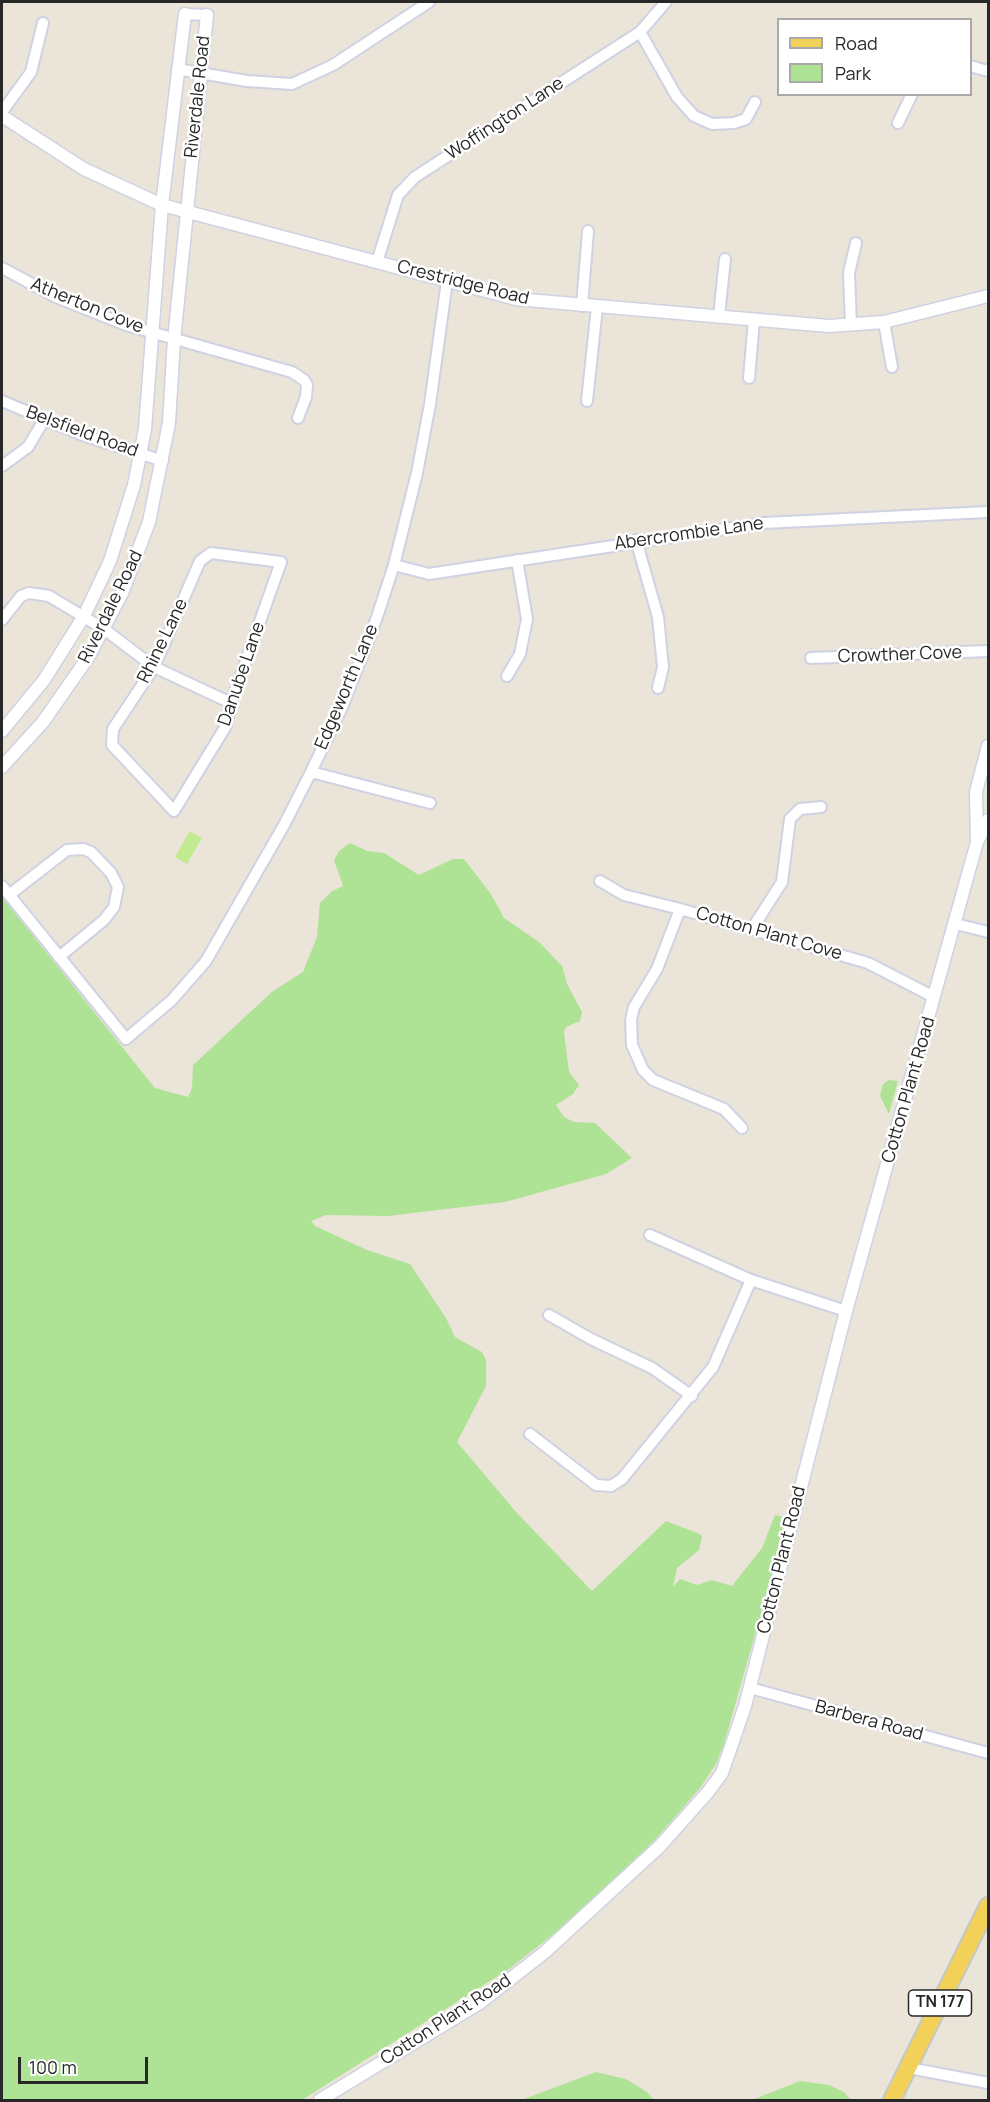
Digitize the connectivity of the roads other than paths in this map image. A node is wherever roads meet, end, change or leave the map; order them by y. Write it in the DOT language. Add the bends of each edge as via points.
graph roads {
  1 [pos="429,2"];
  2 [pos="666,2"];
  3 [pos="185,14"];
  4 [pos="207,15"];
  5 [pos="43,23"];
  6 [pos="640,32"];
  7 [pos="972,67"];
  8 [pos="177,69"];
  9 [pos="988,71"];
  10 [pos="200,72"];
  11 [pos="911,96"];
  12 [pos="755,102"];
  13 [pos="2,114"];
  14 [pos="898,123"];
  15 [pos="162,205"];
  16 [pos="186,212"];
  17 [pos="588,231"];
  18 [pos="856,243"];
  19 [pos="725,259"];
  20 [pos="376,262"];
  21 [pos="2,268"];
  22 [pos="447,281"];
  23 [pos="988,296"];
  24 [pos="582,306"];
  25 [pos="597,307"];
  26 [pos="719,316"];
  27 [pos="754,320"];
  28 [pos="884,322"];
  29 [pos="851,325"];
  30 [pos="151,333"];
  31 [pos="174,340"];
  32 [pos="892,367"];
  33 [pos="748,378"];
  34 [pos="2,401"];
  35 [pos="587,401"];
  36 [pos="298,418"];
  37 [pos="44,420"];
  38 [pos="141,454"];
  39 [pos="163,462"];
  40 [pos="2,466"];
  41 [pos="988,512"];
  42 [pos="636,540"];
  43 [pos="517,560"];
  44 [pos="281,562"];
  45 [pos="394,565"];
  46 [pos="84,616"];
  47 [pos="2,620"];
  48 [pos="104,629"];
  49 [pos="988,651"];
  50 [pos="811,658"];
  51 [pos="154,667"];
  52 [pos="507,676"];
  53 [pos="658,688"];
  54 [pos="231,703"];
  55 [pos="2,731"];
  56 [pos="988,746"];
  57 [pos="2,767"];
  58 [pos="311,772"];
  59 [pos="430,803"];
  60 [pos="821,807"];
  61 [pos="174,811"];
  62 [pos="988,820"];
  63 [pos="977,842"];
  64 [pos="600,881"];
  65 [pos="2,886"];
  66 [pos="9,895"];
  67 [pos="680,909"];
  68 [pos="956,924"];
  69 [pos="752,929"];
  70 [pos="988,932"];
  71 [pos="59,957"];
  72 [pos="934,997"];
  73 [pos="742,1128"];
  74 [pos="650,1235"];
  75 [pos="751,1280"];
  76 [pos="846,1311"];
  77 [pos="549,1315"];
  78 [pos="692,1396"];
  79 [pos="530,1434"];
  80 [pos="750,1688"];
  81 [pos="988,1753"];
  82 [pos="988,1906"];
  83 [pos="909,2068"];
  84 [pos="988,2083"];
  85 [pos="320,2100"];
  86 [pos="892,2100"];
  1 -- 10 [label="street" via="333,65 292,84"];
  2 -- 6 [label="street, Woffington Lane"];
  3 -- 4 [label="street, Riverdale Road"];
  3 -- 8 [label="street, Riverdale Road"];
  4 -- 10 [label="street, Riverdale Road"];
  5 -- 13 [label="street" via="31,72"];
  6 -- 12 [label="street" via="677,97 694,116 712,124 734,123 746,119"];
  6 -- 20 [label="street, Woffington Lane" via="415,177 398,195"];
  7 -- 9 [label="street"];
  8 -- 10 [label="street"];
  8 -- 15 [label="street, Riverdale Road"];
  10 -- 16 [label="street, Riverdale Road"];
  11 -- 14 [label="street"];
  13 -- 15 [label="street, Crestridge Road" via="84,169"];
  15 -- 16 [label="street, Crestridge Road"];
  15 -- 30 [label="street, Riverdale Road"];
  16 -- 20 [label="street, Crestridge Road"];
  16 -- 31 [label="street, Riverdale Road"];
  17 -- 24 [label="street"];
  18 -- 29 [label="street" via="849,273"];
  19 -- 26 [label="street"];
  20 -- 22 [label="street, Crestridge Road"];
  21 -- 30 [label="street, Atherton Cove" via="76,306"];
  22 -- 24 [label="street, Crestridge Road" via="516,299"];
  22 -- 45 [label="street, Edgeworth Lane" via="429,412"];
  23 -- 28 [label="street, Crestridge Road"];
  24 -- 25 [label="street, Crestridge Road"];
  25 -- 26 [label="street, Crestridge Road"];
  25 -- 35 [label="street"];
  26 -- 27 [label="street, Crestridge Road"];
  27 -- 29 [label="street, Crestridge Road"];
  27 -- 33 [label="street"];
  28 -- 29 [label="street, Crestridge Road"];
  28 -- 32 [label="street"];
  30 -- 31 [label="street, Atherton Cove"];
  30 -- 38 [label="street, Riverdale Road"];
  31 -- 36 [label="street, Atherton Cove" via="299,375 307,391"];
  31 -- 39 [label="street, Riverdale Road"];
  34 -- 37 [label="street, Belsfield Road"];
  37 -- 38 [label="street, Belsfield Road"];
  37 -- 40 [label="street" via="28,447"];
  38 -- 39 [label="street, Belsfield Road"];
  38 -- 46 [label="street, Riverdale Road" via="119,535"];
  39 -- 48 [label="street, Riverdale Road" via="140,550"];
  41 -- 42 [label="street, Abercrombie Lane" via="764,523"];
  42 -- 43 [label="street, Abercrombie Lane"];
  42 -- 53 [label="street" via="658,617 663,666"];
  43 -- 45 [label="street, Abercrombie Lane" via="429,574"];
  43 -- 52 [label="street" via="527,619 520,654"];
  44 -- 51 [label="street, Rhine Lane" via="210,553 200,561"];
  44 -- 54 [label="street, Danube Lane"];
  45 -- 58 [label="street, Edgeworth Lane" via="351,685"];
  46 -- 47 [label="street" via="49,596 29,593 15,601"];
  46 -- 48 [label="street"];
  46 -- 55 [label="street, Riverdale Road" via="44,680"];
  48 -- 51 [label="street"];
  48 -- 57 [label="street, Riverdale Road" via="58,703"];
  49 -- 50 [label="street, Crowther Cove"];
  51 -- 54 [label="street"];
  51 -- 61 [label="street, Rhine Lane" via="113,729 112,745"];
  54 -- 61 [label="street, Danube Lane" via="226,726"];
  56 -- 63 [label="street, Cotton Plant Road" via="976,792"];
  58 -- 59 [label="street"];
  58 -- 71 [label="street, Edgeworth Lane" via="206,961 172,1000 126,1039"];
  60 -- 69 [label="street" via="800,809 790,819 782,882"];
  62 -- 63 [label="street, Cotton Plant Road"];
  63 -- 68 [label="street, Cotton Plant Road"];
  64 -- 67 [label="street, Cotton Plant Cove" via="624,895"];
  65 -- 66 [label="street"];
  66 -- 71 [label="street"];
  66 -- 71 [label="street" via="67,850 91,852 111,873 118,887 114,907"];
  67 -- 69 [label="street, Cotton Plant Cove"];
  67 -- 73 [label="street" via="657,969 634,1007 632,1045 643,1070 653,1080 724,1109"];
  68 -- 70 [label="street"];
  68 -- 72 [label="street, Cotton Plant Road"];
  69 -- 72 [label="street, Cotton Plant Cove" via="868,963"];
  72 -- 76 [label="street, Cotton Plant Road"];
  74 -- 75 [label="street"];
  75 -- 76 [label="street"];
  75 -- 78 [label="street" via="721,1353"];
  76 -- 80 [label="street, Cotton Plant Road"];
  77 -- 78 [label="street" via="652,1368"];
  78 -- 79 [label="street" via="628,1475 611,1486 591,1482"];
  80 -- 81 [label="street, Barbera Road"];
  80 -- 85 [label="street, Cotton Plant Road" via="722,1773 660,1846 545,1952 481,2002"];
  82 -- 83 [label="main road, TN 177"];
  83 -- 84 [label="street"];
  83 -- 86 [label="main road, TN 177"];
}
